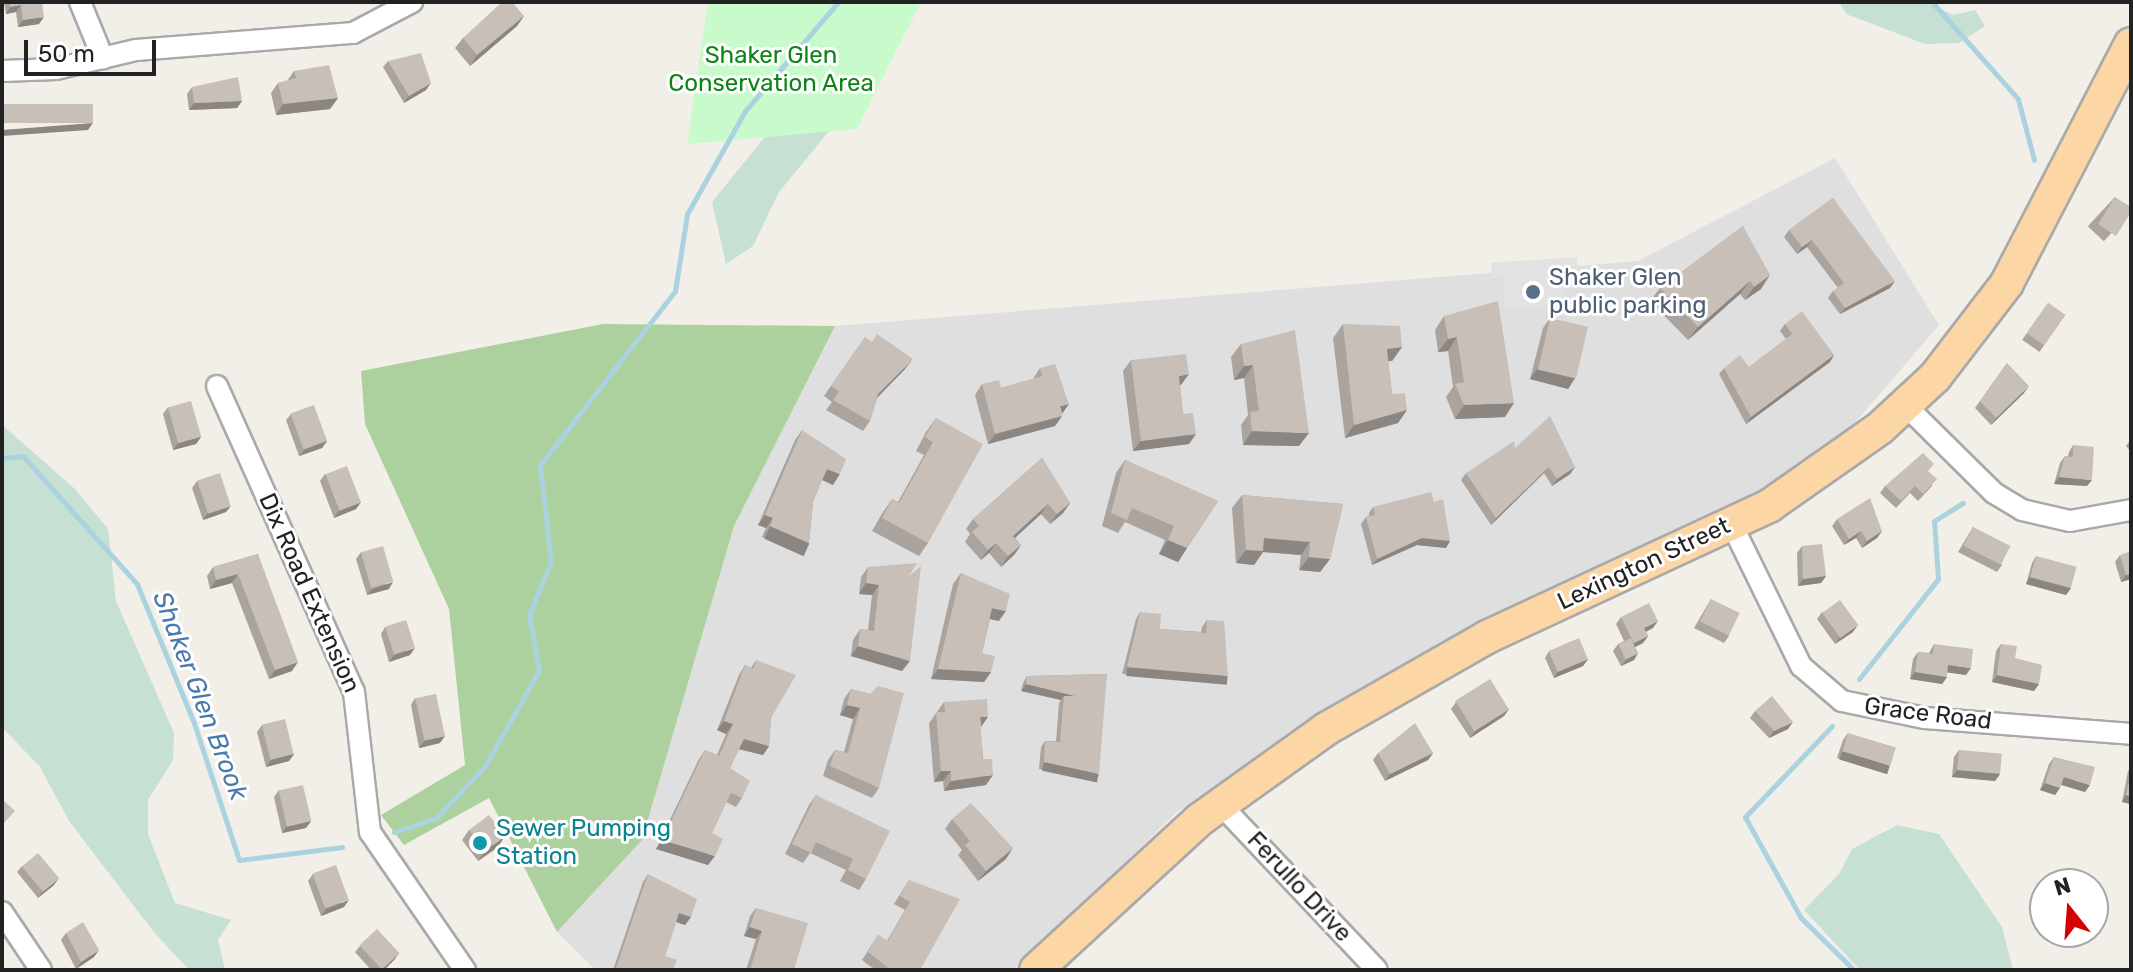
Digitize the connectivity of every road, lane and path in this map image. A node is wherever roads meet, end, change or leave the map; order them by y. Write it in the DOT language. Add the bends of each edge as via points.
graph roads {
  1 [pos="80,2"];
  2 [pos="412,2"];
  3 [pos="2131,44"];
  4 [pos="103,58"];
  5 [pos="2,71"];
  6 [pos="217,386"];
  7 [pos="1906,406"];
  8 [pos="2131,510"];
  9 [pos="1732,525"];
  10 [pos="2131,734"];
  11 [pos="1220,804"];
  12 [pos="2,912"];
  13 [pos="1040,969"];
  14 [pos="41,970"];
  15 [pos="465,970"];
  16 [pos="1377,970"];
  1 -- 4 [label="street"];
  2 -- 4 [label="street" via="353,33"];
  3 -- 7 [label="main road, Lexington Street" via="2007,283"];
  4 -- 5 [label="street"];
  6 -- 15 [label="street, Dix Road Extension" via="354,692 370,832"];
  7 -- 8 [label="street" via="1994,493 2022,510 2086,521"];
  7 -- 9 [label="main road, Lexington Street" via="1823,473"];
  9 -- 10 [label="street, Grace Road" via="1801,666 1842,701 1925,718"];
  9 -- 11 [label="main road, Lexington Street" via="1428,668"];
  11 -- 13 [label="main road, Lexington Street"];
  11 -- 16 [label="street, Ferullo Drive"];
  12 -- 14 [label="street"];
}
